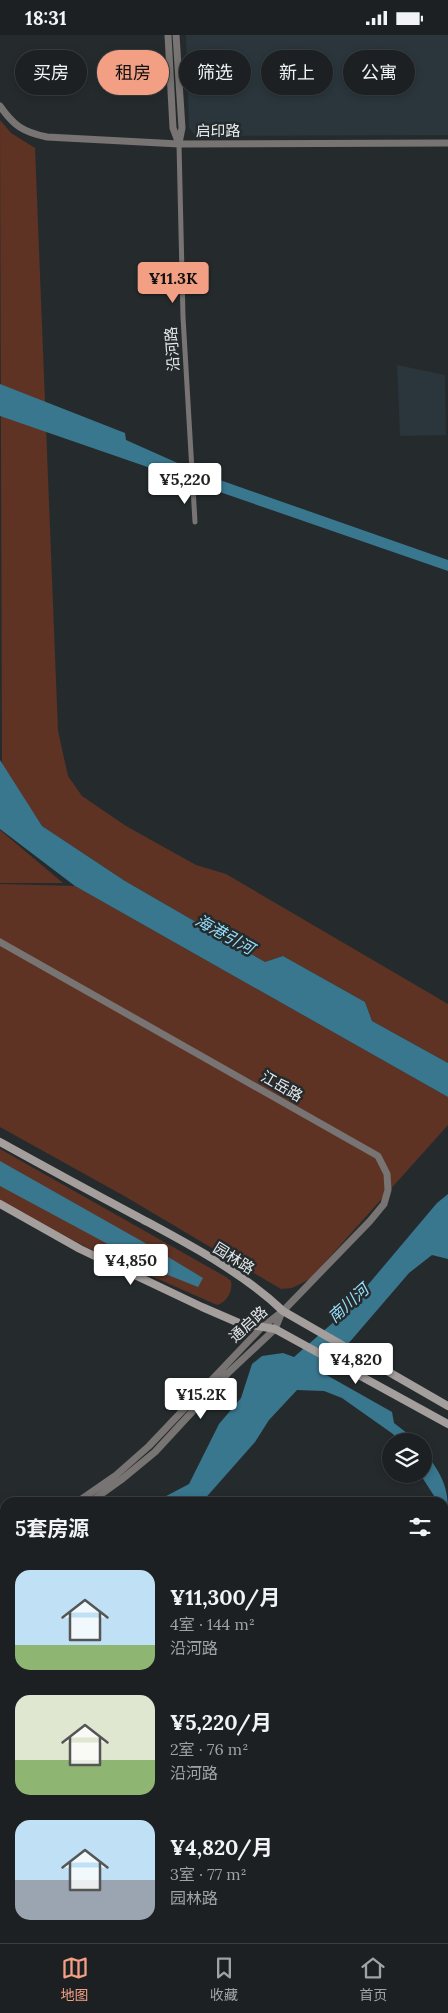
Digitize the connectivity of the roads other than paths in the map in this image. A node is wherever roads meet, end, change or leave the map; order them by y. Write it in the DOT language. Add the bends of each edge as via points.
graph roads {
  1 [pos="168,35"];
  2 [pos="176,35"];
  3 [pos="0,106"];
  4 [pos="448,143"];
  5 [pos="179,144"];
  6 [pos="195,522"];
  7 [pos="0,942"];
  8 [pos="0,1142"];
  9 [pos="0,1204"];
  10 [pos="283,1311"];
  11 [pos="260,1327"];
  12 [pos="275,1329"];
  13 [pos="448,1406"];
  14 [pos="448,1424"];
  15 [pos="85,1497"];
  16 [pos="97,1497"];
  1 -- 5 [label="street, 沿河路" via="173,128"];
  2 -- 5 [label="street, 沿河路" via="182,128"];
  3 -- 5 [label="street, 启印路" via="9,119 26,132 47,137"];
  4 -- 5 [label="street, 启印路"];
  5 -- 6 [label="street, 沿河路"];
  7 -- 10 [label="street, 江岳路" via="378,1157 387,1173 388,1190 384,1204"];
  8 -- 10 [label="main road, 园林路" via="168,1233 235,1274"];
  9 -- 11 [label="main road" via="80,1249 193,1303 239,1323"];
  10 -- 11 [label="street, 通启路"];
  10 -- 12 [label="street, 通启路"];
  10 -- 13 [label="main road, 园林路"];
  11 -- 12 [label="main road"];
  11 -- 15 [label="street, 通启路" via="149,1447 115,1477"];
  12 -- 14 [label="main road"];
  12 -- 16 [label="street, 通启路" via="228,1373 156,1451"];
}
